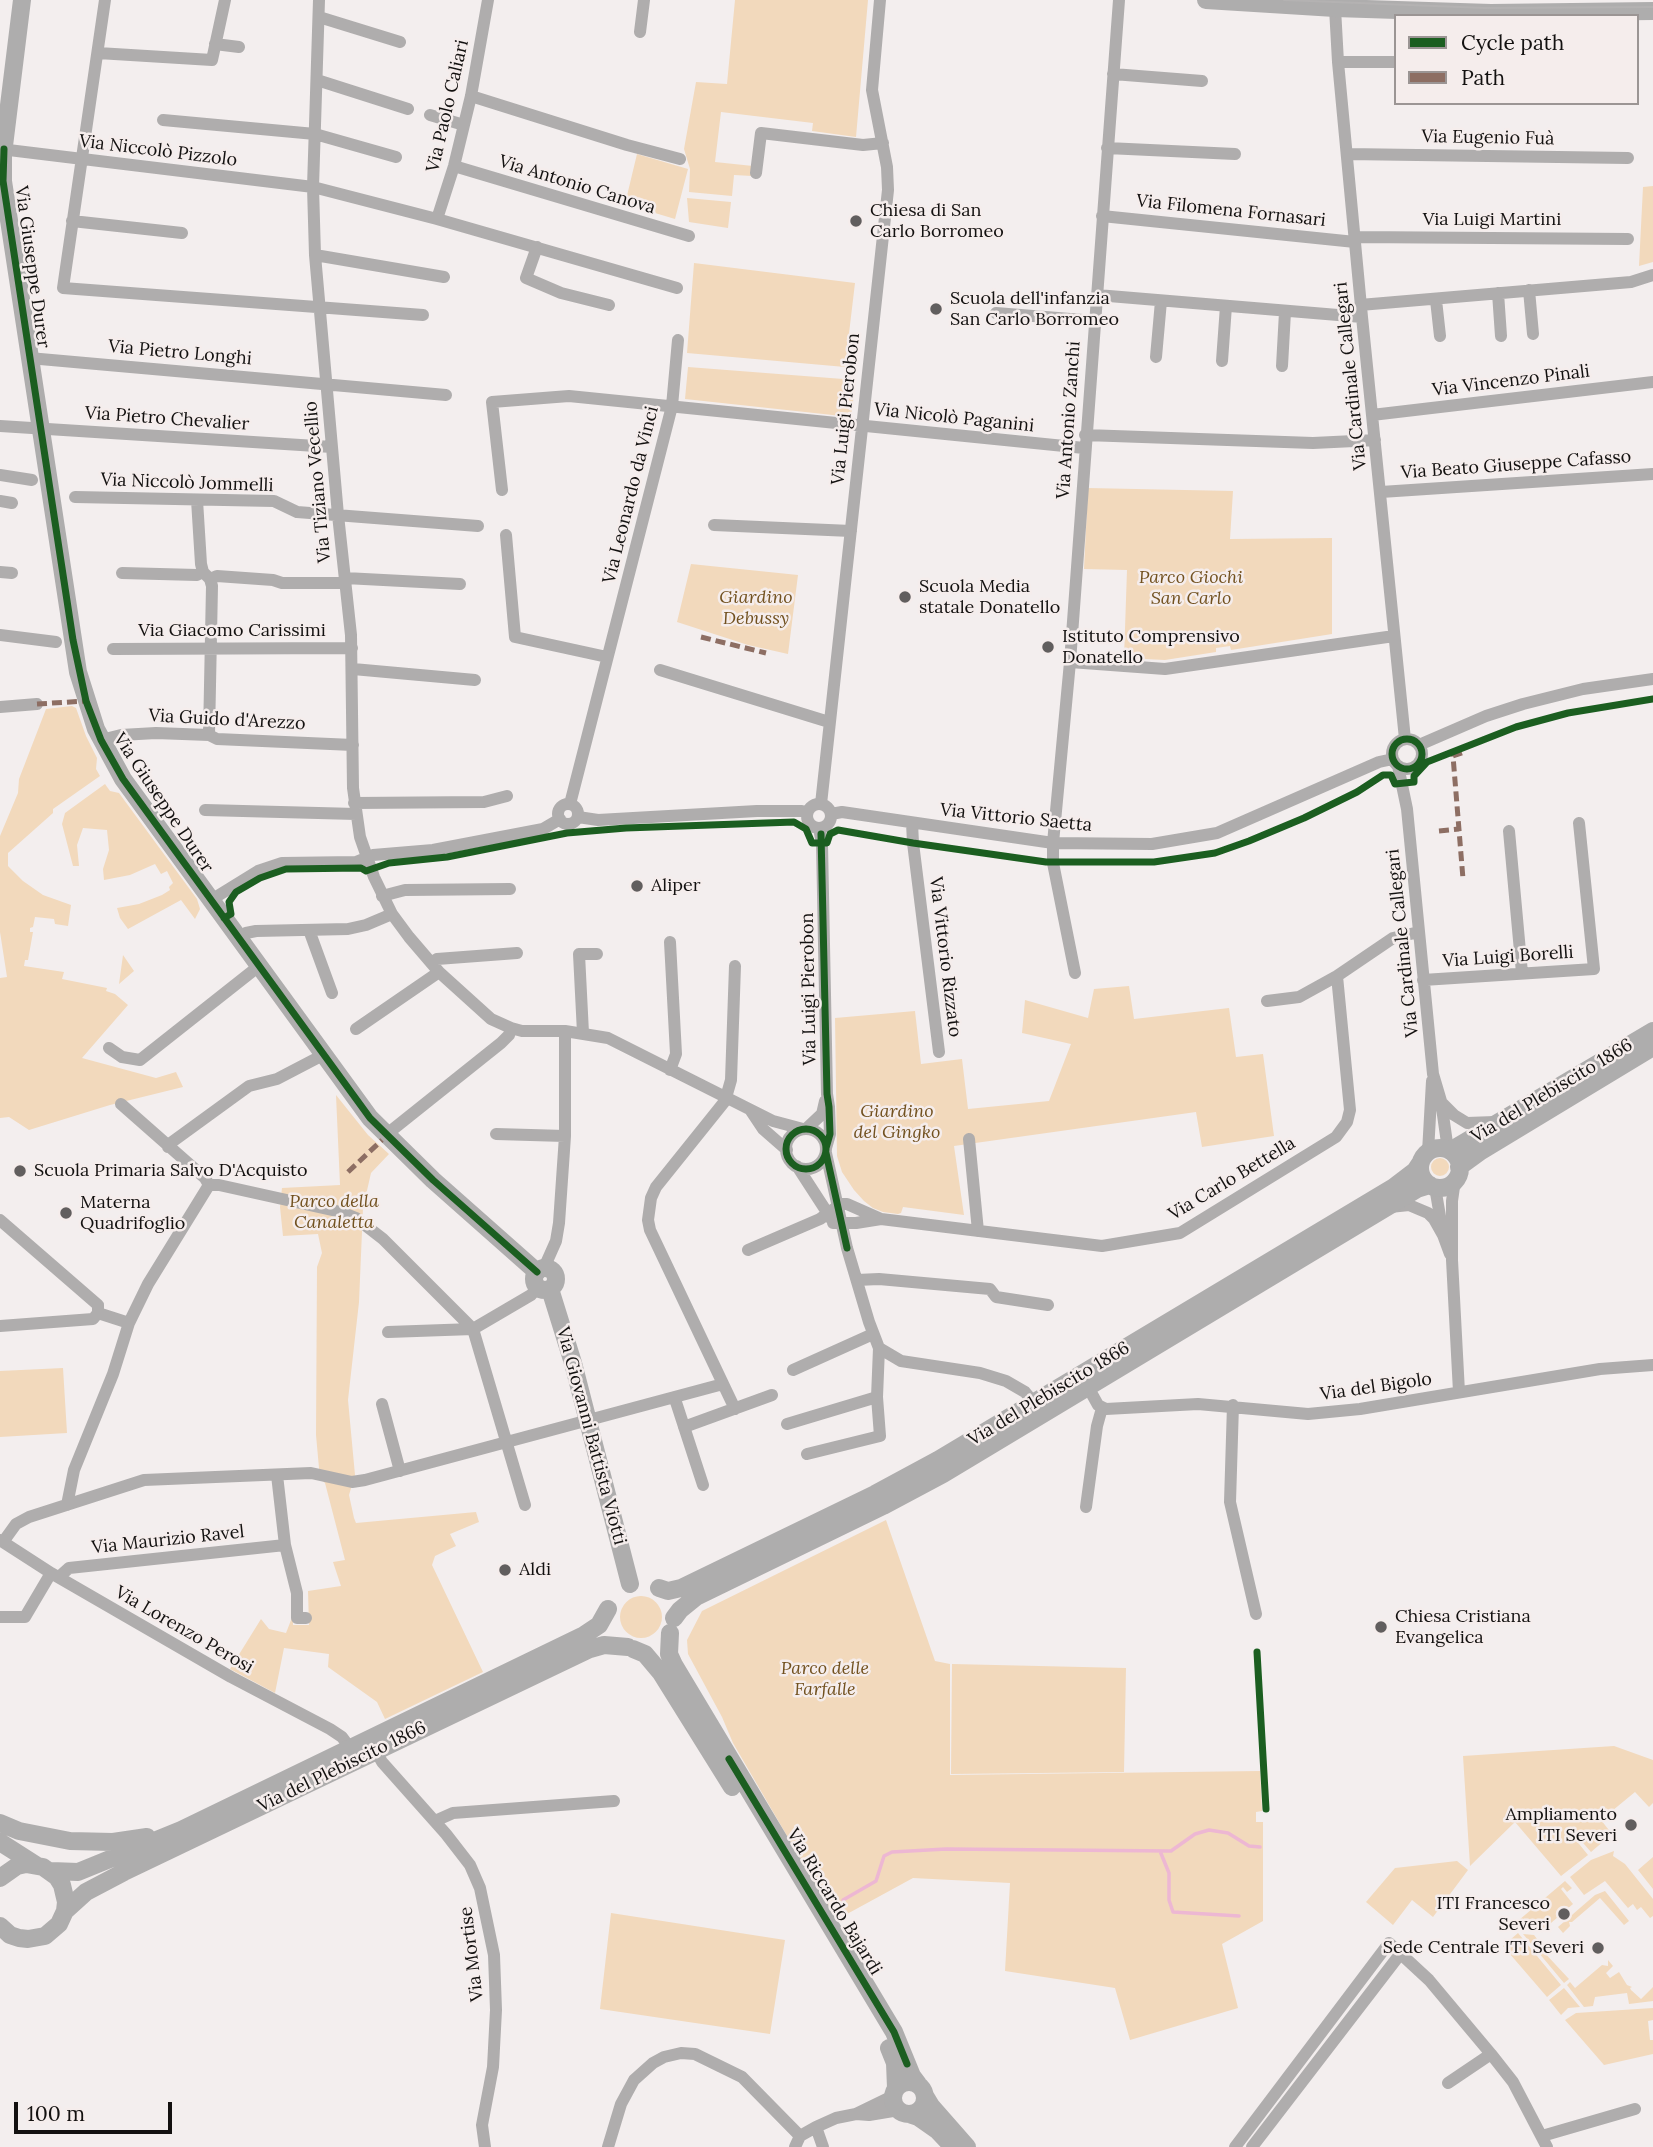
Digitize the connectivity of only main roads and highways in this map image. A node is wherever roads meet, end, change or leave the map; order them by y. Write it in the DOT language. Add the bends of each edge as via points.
graph roads {
  1 [pos="22,0"];
  2 [pos="1206,0"];
  3 [pos="1653,11"];
  4 [pos="2,149"];
  5 [pos="1653,1031"];
  6 [pos="1653,1048"];
  7 [pos="1449,1150"];
  8 [pos="1424,1157"];
  9 [pos="1457,1173"];
  10 [pos="1433,1186"];
  11 [pos="542,1279"];
  12 [pos="630,1584"];
  13 [pos="659,1588"];
  14 [pos="608,1609"];
  15 [pos="672,1626"];
  16 [pos="631,1648"];
  17 [pos="0,1823"];
  18 [pos="181,1830"];
  19 [pos="0,1842"];
  20 [pos="43,1868"];
  21 [pos="0,1878"];
  22 [pos="65,1911"];
  23 [pos="4,1932"];
  24 [pos="921,2090"];
  25 [pos="899,2102"];
  26 [pos="953,2147"];
  27 [pos="967,2147"];
  1 -- 4 [label="main road, Via Giuseppe Durer"];
  2 -- 3 [label="main road" via="1491,13"];
  4 -- 11 [label="main road, Via Giuseppe Durer" via="3,181 78,672 101,740 123,779 356,1100 433,1180"];
  5 -- 7 [label="main road, Via del Plebiscito 1866"];
  6 -- 9 [label="main road, Via del Plebiscito 1866" via="1481,1151"];
  7 -- 8 [label="main road" via="1437,1148"];
  7 -- 9 [label="main road" via="1458,1160"];
  8 -- 10 [label="main road" via="1422,1175"];
  8 -- 13 [label="main road, Via del Plebiscito 1866" via="1415,1171 1394,1187 875,1494 681,1588"];
  9 -- 10 [label="main road" via="1444,1187"];
  10 -- 15 [label="main road, Via del Plebiscito 1866" via="1417,1189 915,1489 696,1597 680,1610"];
  11 -- 12 [label="main road, Via Giovanni Battista Viotti" via="573,1363"];
  12 -- 13 [label="main road"];
  12 -- 14 [label="main road" via="616,1593"];
  13 -- 15 [label="main road" via="673,1606"];
  14 -- 16 [label="main road" via="609,1628"];
  14 -- 18 [label="main road, Via del Plebiscito 1866" via="593,1631"];
  15 -- 16 [label="main road" via="665,1640 650,1649"];
  15 -- 24 [label="main road, Via Riccardo Bajardi" via="669,1654 674,1665 894,2032"];
  16 -- 22 [label="main road, Via del Plebiscito 1866" via="604,1645 590,1649 124,1872 86,1892"];
  16 -- 25 [label="main road, Via Riccardo Bajardi" via="645,1654 661,1673 885,2041 895,2063"];
  17 -- 18 [label="main road" via="69,1841 113,1842"];
  18 -- 20 [label="main road, Via del Plebiscito 1866" via="78,1872"];
  19 -- 20 [label="main road"];
  20 -- 21 [label="main road, Via del Plebiscito 1866" via="17,1866"];
  20 -- 22 [label="main road" via="62,1885"];
  22 -- 23 [label="main road, Via del Plebiscito 1866" via="45,1936 28,1939"];
  24 -- 25 [label="main road" via="906,2082"];
  24 -- 25 [label="main road" via="921,2108"];
  24 -- 27 [label="main road, Via Riccardo Bajardi"];
  25 -- 26 [label="main road"];
}
